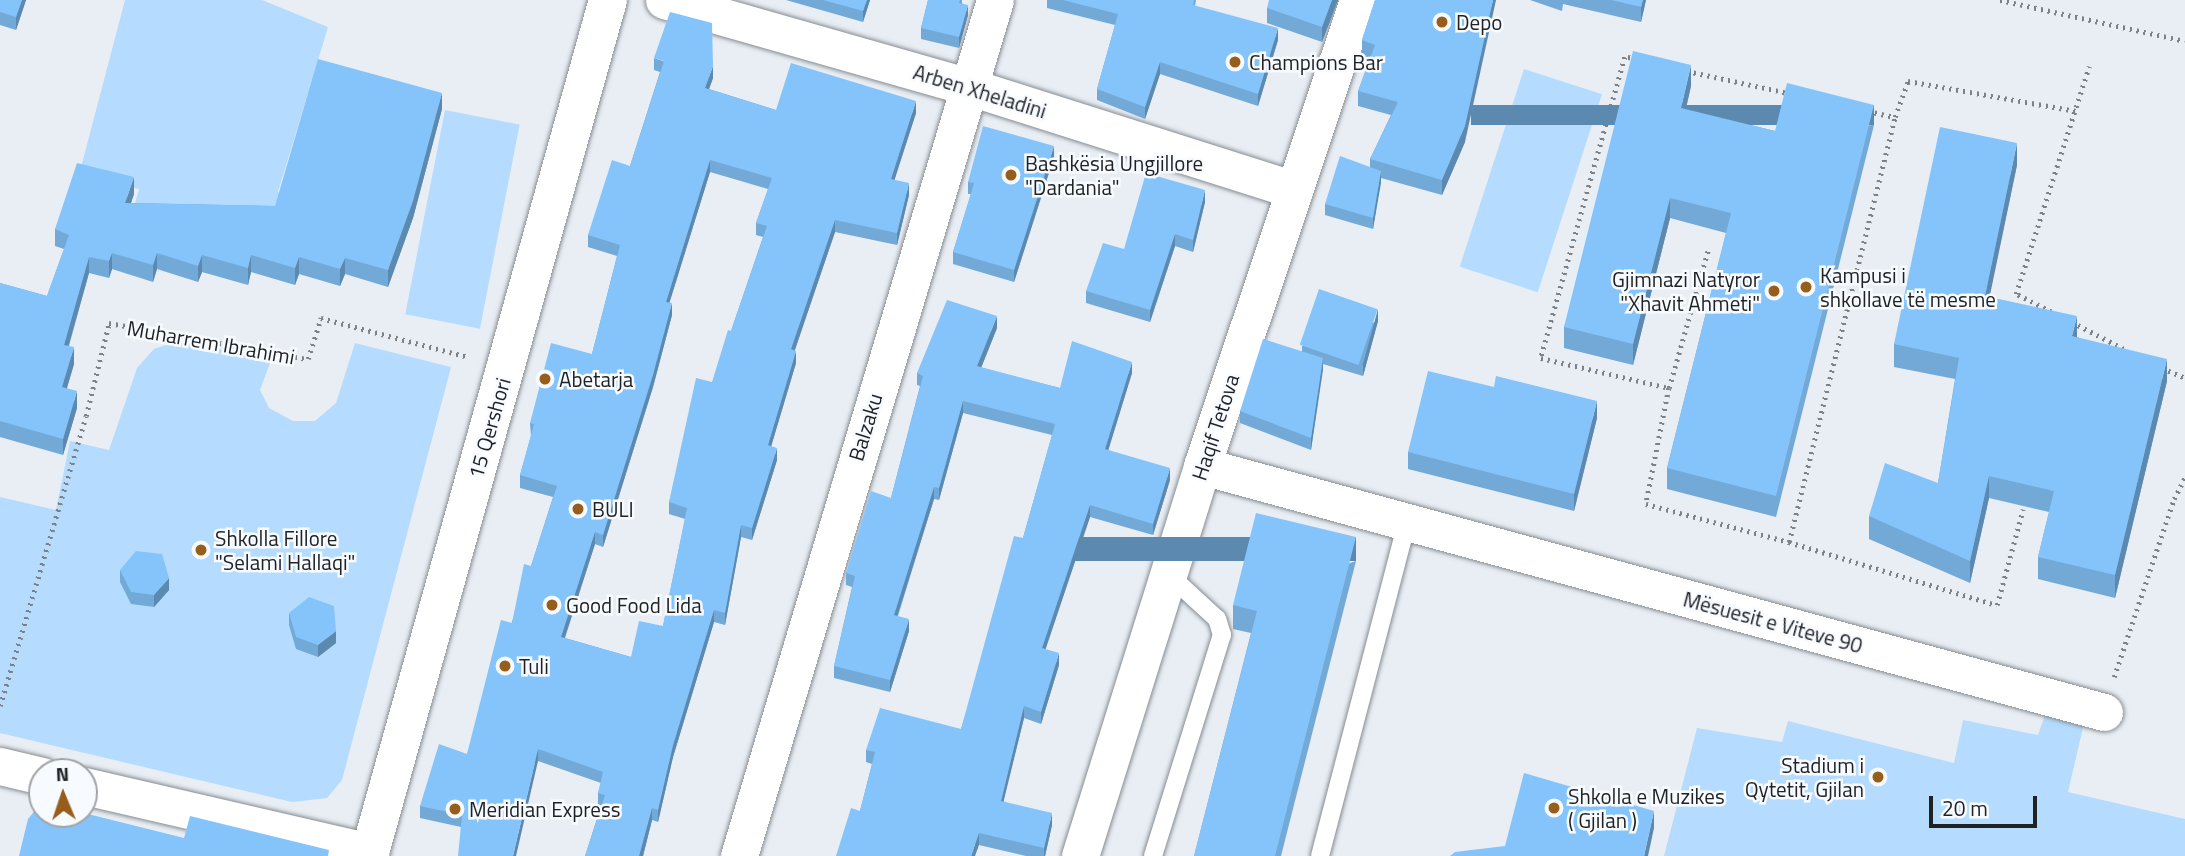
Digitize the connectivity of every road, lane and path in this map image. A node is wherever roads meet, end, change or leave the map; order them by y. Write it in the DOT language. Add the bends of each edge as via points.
graph roads {
  1 [pos="608,0"];
  2 [pos="664,0"];
  3 [pos="995,0"];
  4 [pos="1358,0"];
  5 [pos="2000,0"];
  6 [pos="2185,41"];
  7 [pos="1639,60"];
  8 [pos="2089,66"];
  9 [pos="1679,69"];
  10 [pos="970,87"];
  11 [pos="1801,96"];
  12 [pos="1854,108"];
  13 [pos="2076,111"];
  14 [pos="1895,117"];
  15 [pos="1294,190"];
  16 [pos="1708,250"];
  17 [pos="2052,312"];
  18 [pos="2064,318"];
  19 [pos="2137,355"];
  20 [pos="2150,361"];
  21 [pos="506,367"];
  22 [pos="2185,378"];
  23 [pos="1669,388"];
  24 [pos="1202,466"];
  25 [pos="2185,477"];
  26 [pos="2023,509"];
  27 [pos="1407,522"];
  28 [pos="1789,542"];
  29 [pos="1168,574"];
  30 [pos="0,706"];
  31 [pos="2104,712"];
  32 [pos="1,768"];
  33 [pos="28,773"];
  34 [pos="98,789"];
  35 [pos="370,854"];
  36 [pos="739,856"];
  37 [pos="1080,856"];
  38 [pos="1153,856"];
  39 [pos="1320,856"];
  1 -- 21 [label="street, 15 Qershori"];
  2 -- 10 [label="street, Arben Xheladini"];
  3 -- 10 [label="street, Balzaku"];
  4 -- 15 [label="street, Haqif Tetova"];
  5 -- 6 [label="path"];
  7 -- 23 [label="path" via="1625,57 1541,358"];
  8 -- 13 [label="path"];
  9 -- 11 [label="path"];
  10 -- 15 [label="street, Arben Xheladini"];
  10 -- 36 [label="street, Balzaku"];
  12 -- 14 [label="path"];
  13 -- 14 [label="path" via="1908,80"];
  13 -- 17 [label="path" via="2016,294"];
  14 -- 28 [label="path"];
  15 -- 24 [label="street, Haqif Tetova"];
  16 -- 23 [label="path"];
  18 -- 19 [label="path"];
  20 -- 22 [label="path"];
  21 -- 30 [label="path, Muharrem Ibrahimi" via="321,318 308,359 109,323"];
  21 -- 35 [label="street, 15 Qershori"];
  23 -- 28 [label="path" via="1646,504"];
  24 -- 27 [label="street, Mësuesit e Viteve 90"];
  24 -- 29 [label="street, Haqif Tetova"];
  25 -- 31 [label="path"];
  26 -- 28 [label="path" via="1997,605"];
  27 -- 31 [label="street, Mësuesit e Viteve 90"];
  27 -- 39 [label="lane"];
  29 -- 37 [label="street, Haqif Tetova"];
  29 -- 38 [label="lane" via="1217,619 1222,635"];
  32 -- 33 [label="street"];
  34 -- 35 [label="street"];
}
